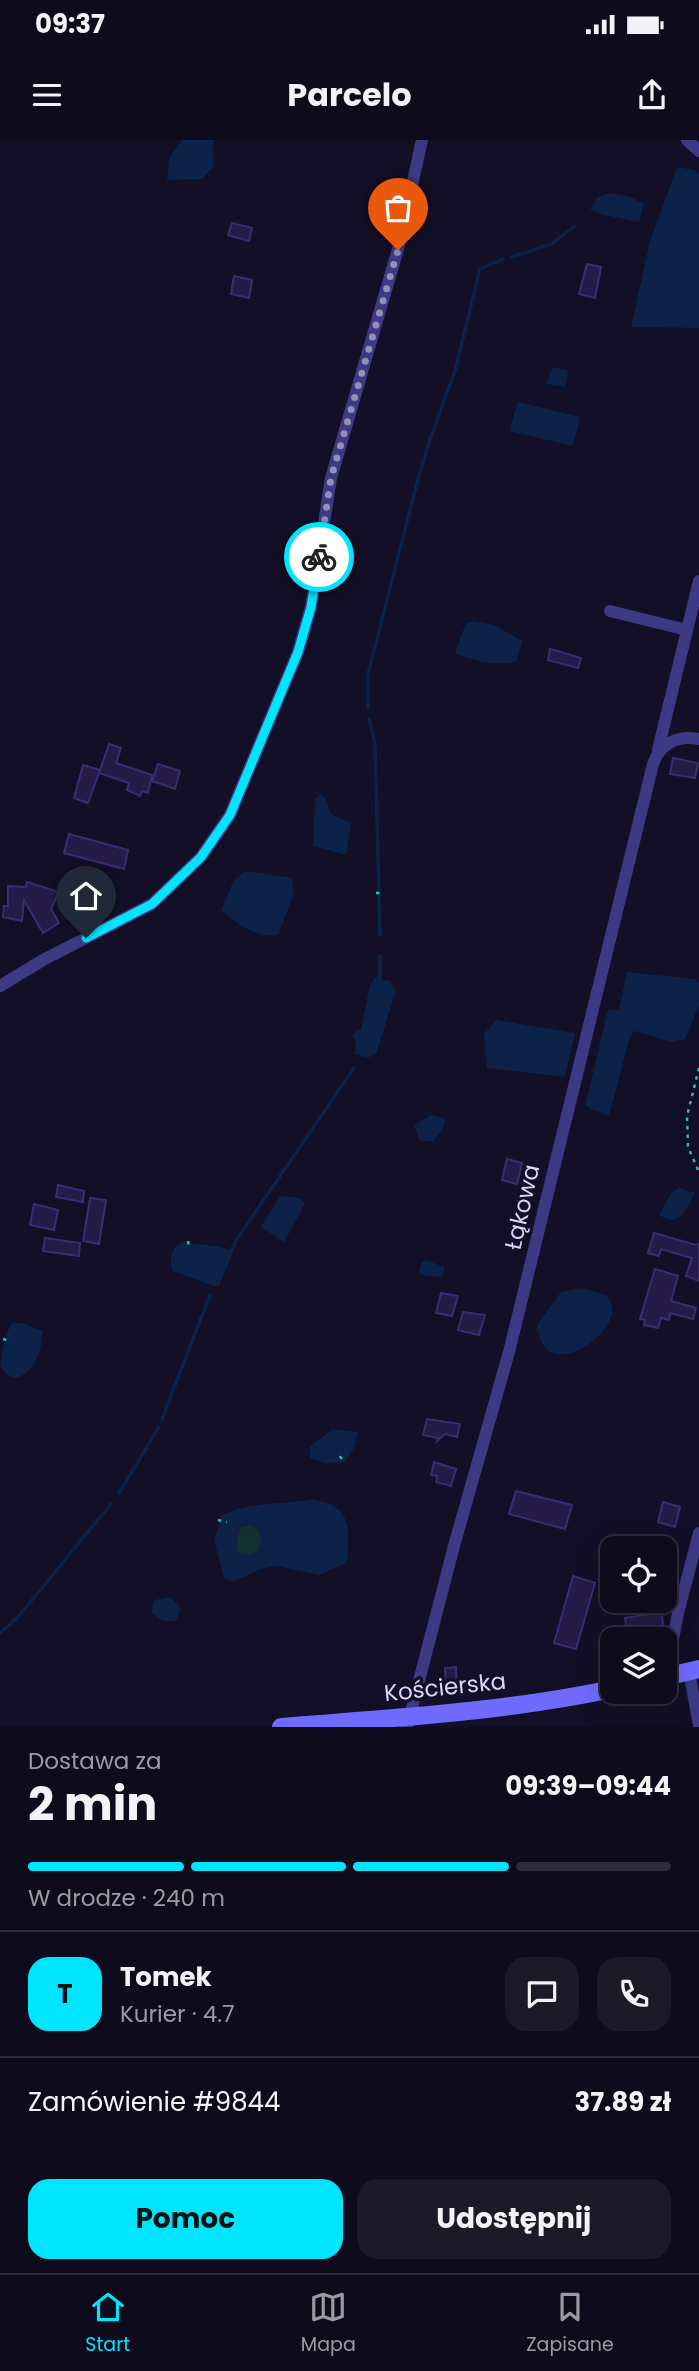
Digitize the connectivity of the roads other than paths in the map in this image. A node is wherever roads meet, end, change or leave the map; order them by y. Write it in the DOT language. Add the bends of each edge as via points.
graph roads {
  1 [pos="422,140"];
  2 [pos="687,140"];
  3 [pos="699,151"];
  4 [pos="699,581"];
  5 [pos="610,611"];
  6 [pos="687,630"];
  7 [pos="699,739"];
  8 [pos="658,750"];
  9 [pos="0,986"];
  10 [pos="699,1533"];
  11 [pos="675,1627"];
  12 [pos="694,1671"];
  13 [pos="600,1691"];
  14 [pos="408,1722"];
  15 [pos="699,1725"];
  16 [pos="281,1727"];
  1 -- 9 [label="street" via="398,250 331,478 311,607 298,652 230,815 201,857 152,904"];
  2 -- 3 [label="street"];
  4 -- 6 [label="street, Łąkowa"];
  5 -- 6 [label="street"];
  6 -- 8 [label="street, Łąkowa"];
  7 -- 8 [label="street" via="681,738"];
  8 -- 14 [label="street, Łąkowa" via="509,1352"];
  10 -- 11 [label="street"];
  12 -- 15 [label="street"];
  13 -- 14 [label="main road, Kościerska"];
  14 -- 16 [label="main road, Kościerska"];
}
